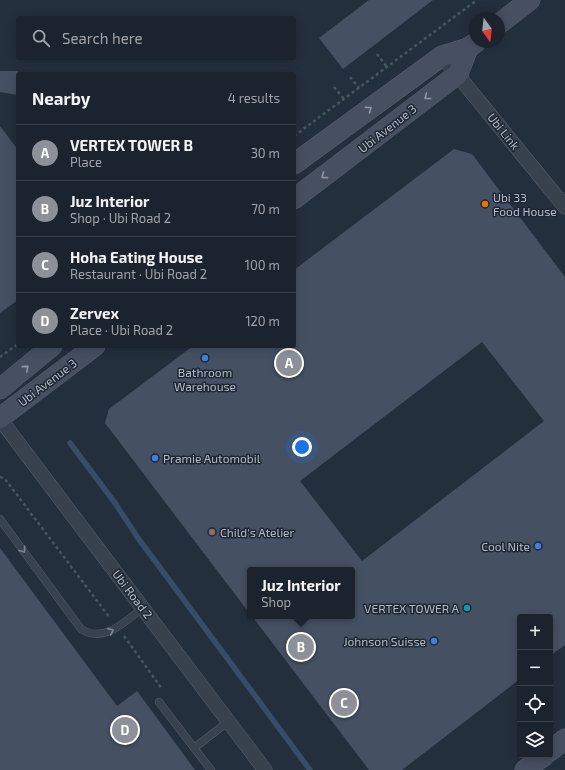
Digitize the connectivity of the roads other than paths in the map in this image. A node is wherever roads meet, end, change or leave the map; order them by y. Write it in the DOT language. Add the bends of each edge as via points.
graph roads {
  1 [pos="530,0"];
  2 [pos="505,19"];
  3 [pos="469,46"];
  4 [pos="471,48"];
  5 [pos="442,56"];
  6 [pos="458,74"];
  7 [pos="296,163"];
  8 [pos="296,197"];
  9 [pos="565,207"];
  10 [pos="50,348"];
  11 [pos="91,348"];
  12 [pos="0,389"];
  13 [pos="0,419"];
  14 [pos="0,519"];
  15 [pos="144,607"];
  16 [pos="159,702"];
  17 [pos="228,721"];
  18 [pos="565,739"];
  19 [pos="194,748"];
  20 [pos="553,749"];
  21 [pos="541,758"];
  22 [pos="211,770"];
  23 [pos="265,770"];
  24 [pos="526,770"];
  1 -- 2 [label="street"];
  3 -- 5 [label="street, Ubi Avenue 3"];
  4 -- 6 [label="street, Ubi Avenue 3"];
  5 -- 6 [label="street, Ubi Link"];
  7 -- 5 [label="street, Ubi Avenue 3, one-way"];
  6 -- 8 [label="street, Ubi Avenue 3, one-way"];
  6 -- 9 [label="street, Ubi Link"];
  12 -- 10 [label="street, Ubi Avenue 3, one-way"];
  11 -- 13 [label="street, Ubi Avenue 3"];
  13 -- 15 [label="street, Ubi Road 2"];
  14 -- 15 [label="lane, one-way" via="81,630 90,635 101,635 118,627"];
  15 -- 17 [label="street, Ubi Road 2"];
  16 -- 19 [label="lane"];
  17 -- 19 [label="lane"];
  17 -- 23 [label="street, Ubi Road 2"];
  18 -- 20 [label="street"];
  19 -- 22 [label="lane"];
  21 -- 24 [label="street"];
}
